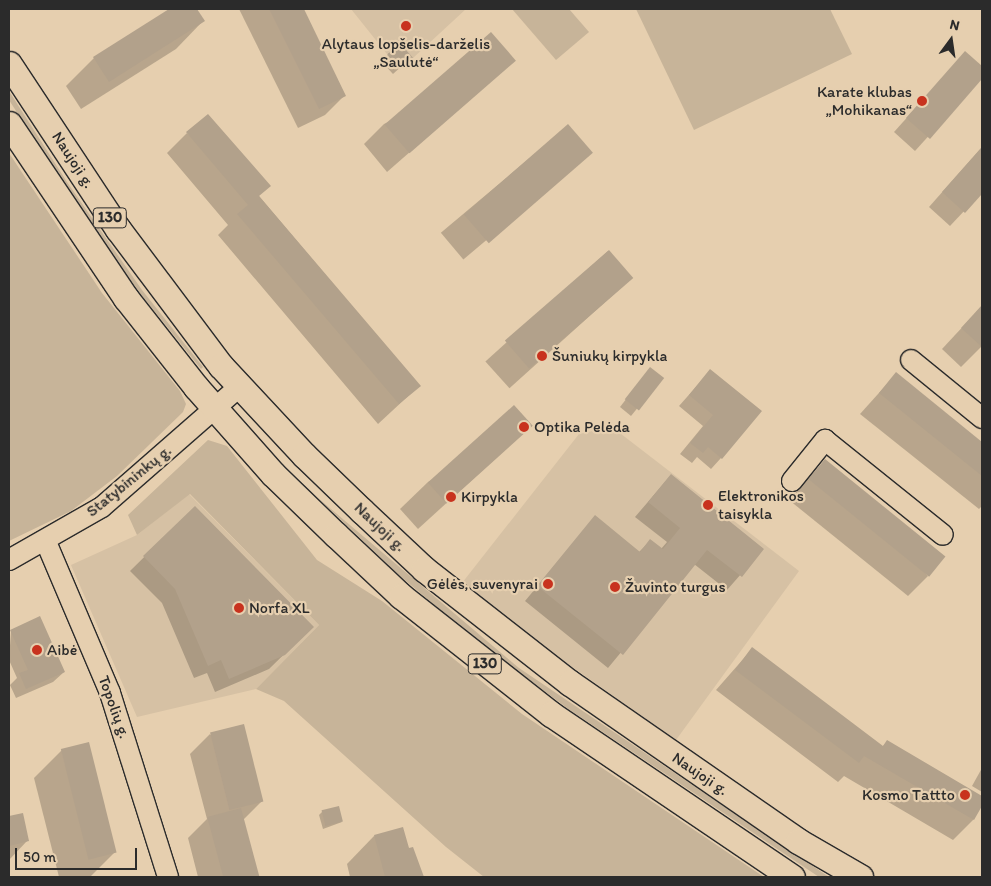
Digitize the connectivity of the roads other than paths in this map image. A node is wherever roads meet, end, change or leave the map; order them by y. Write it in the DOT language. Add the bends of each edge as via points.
graph roads {
  1 [pos="9,64"];
  2 [pos="9,124"];
  3 [pos="911,360"];
  4 [pos="239,387"];
  5 [pos="214,409"];
  6 [pos="982,418"];
  7 [pos="792,481"];
  8 [pos="943,535"];
  9 [pos="46,542"];
  10 [pos="9,560"];
  11 [pos="168,877"];
  12 [pos="792,877"];
  13 [pos="860,877"];
  1 -- 4 [label="main road, Naujoji g. / 130" via="118,229"];
  2 -- 5 [label="main road, Naujoji g. / 130" via="126,298"];
  3 -- 6 [label="street"];
  4 -- 5 [label="street, Statybininkų g."];
  4 -- 13 [label="main road, Naujoji g. / 130" via="304,455 431,575 577,688 798,841"];
  5 -- 9 [label="street, Statybininkų g." via="102,508"];
  5 -- 12 [label="main road, Naujoji g. / 130" via="336,535 465,649 551,714"];
  7 -- 8 [label="street" via="825,440"];
  9 -- 10 [label="street, Statybininkų g."];
  9 -- 11 [label="street, Topolių g." via="113,701"];
}
